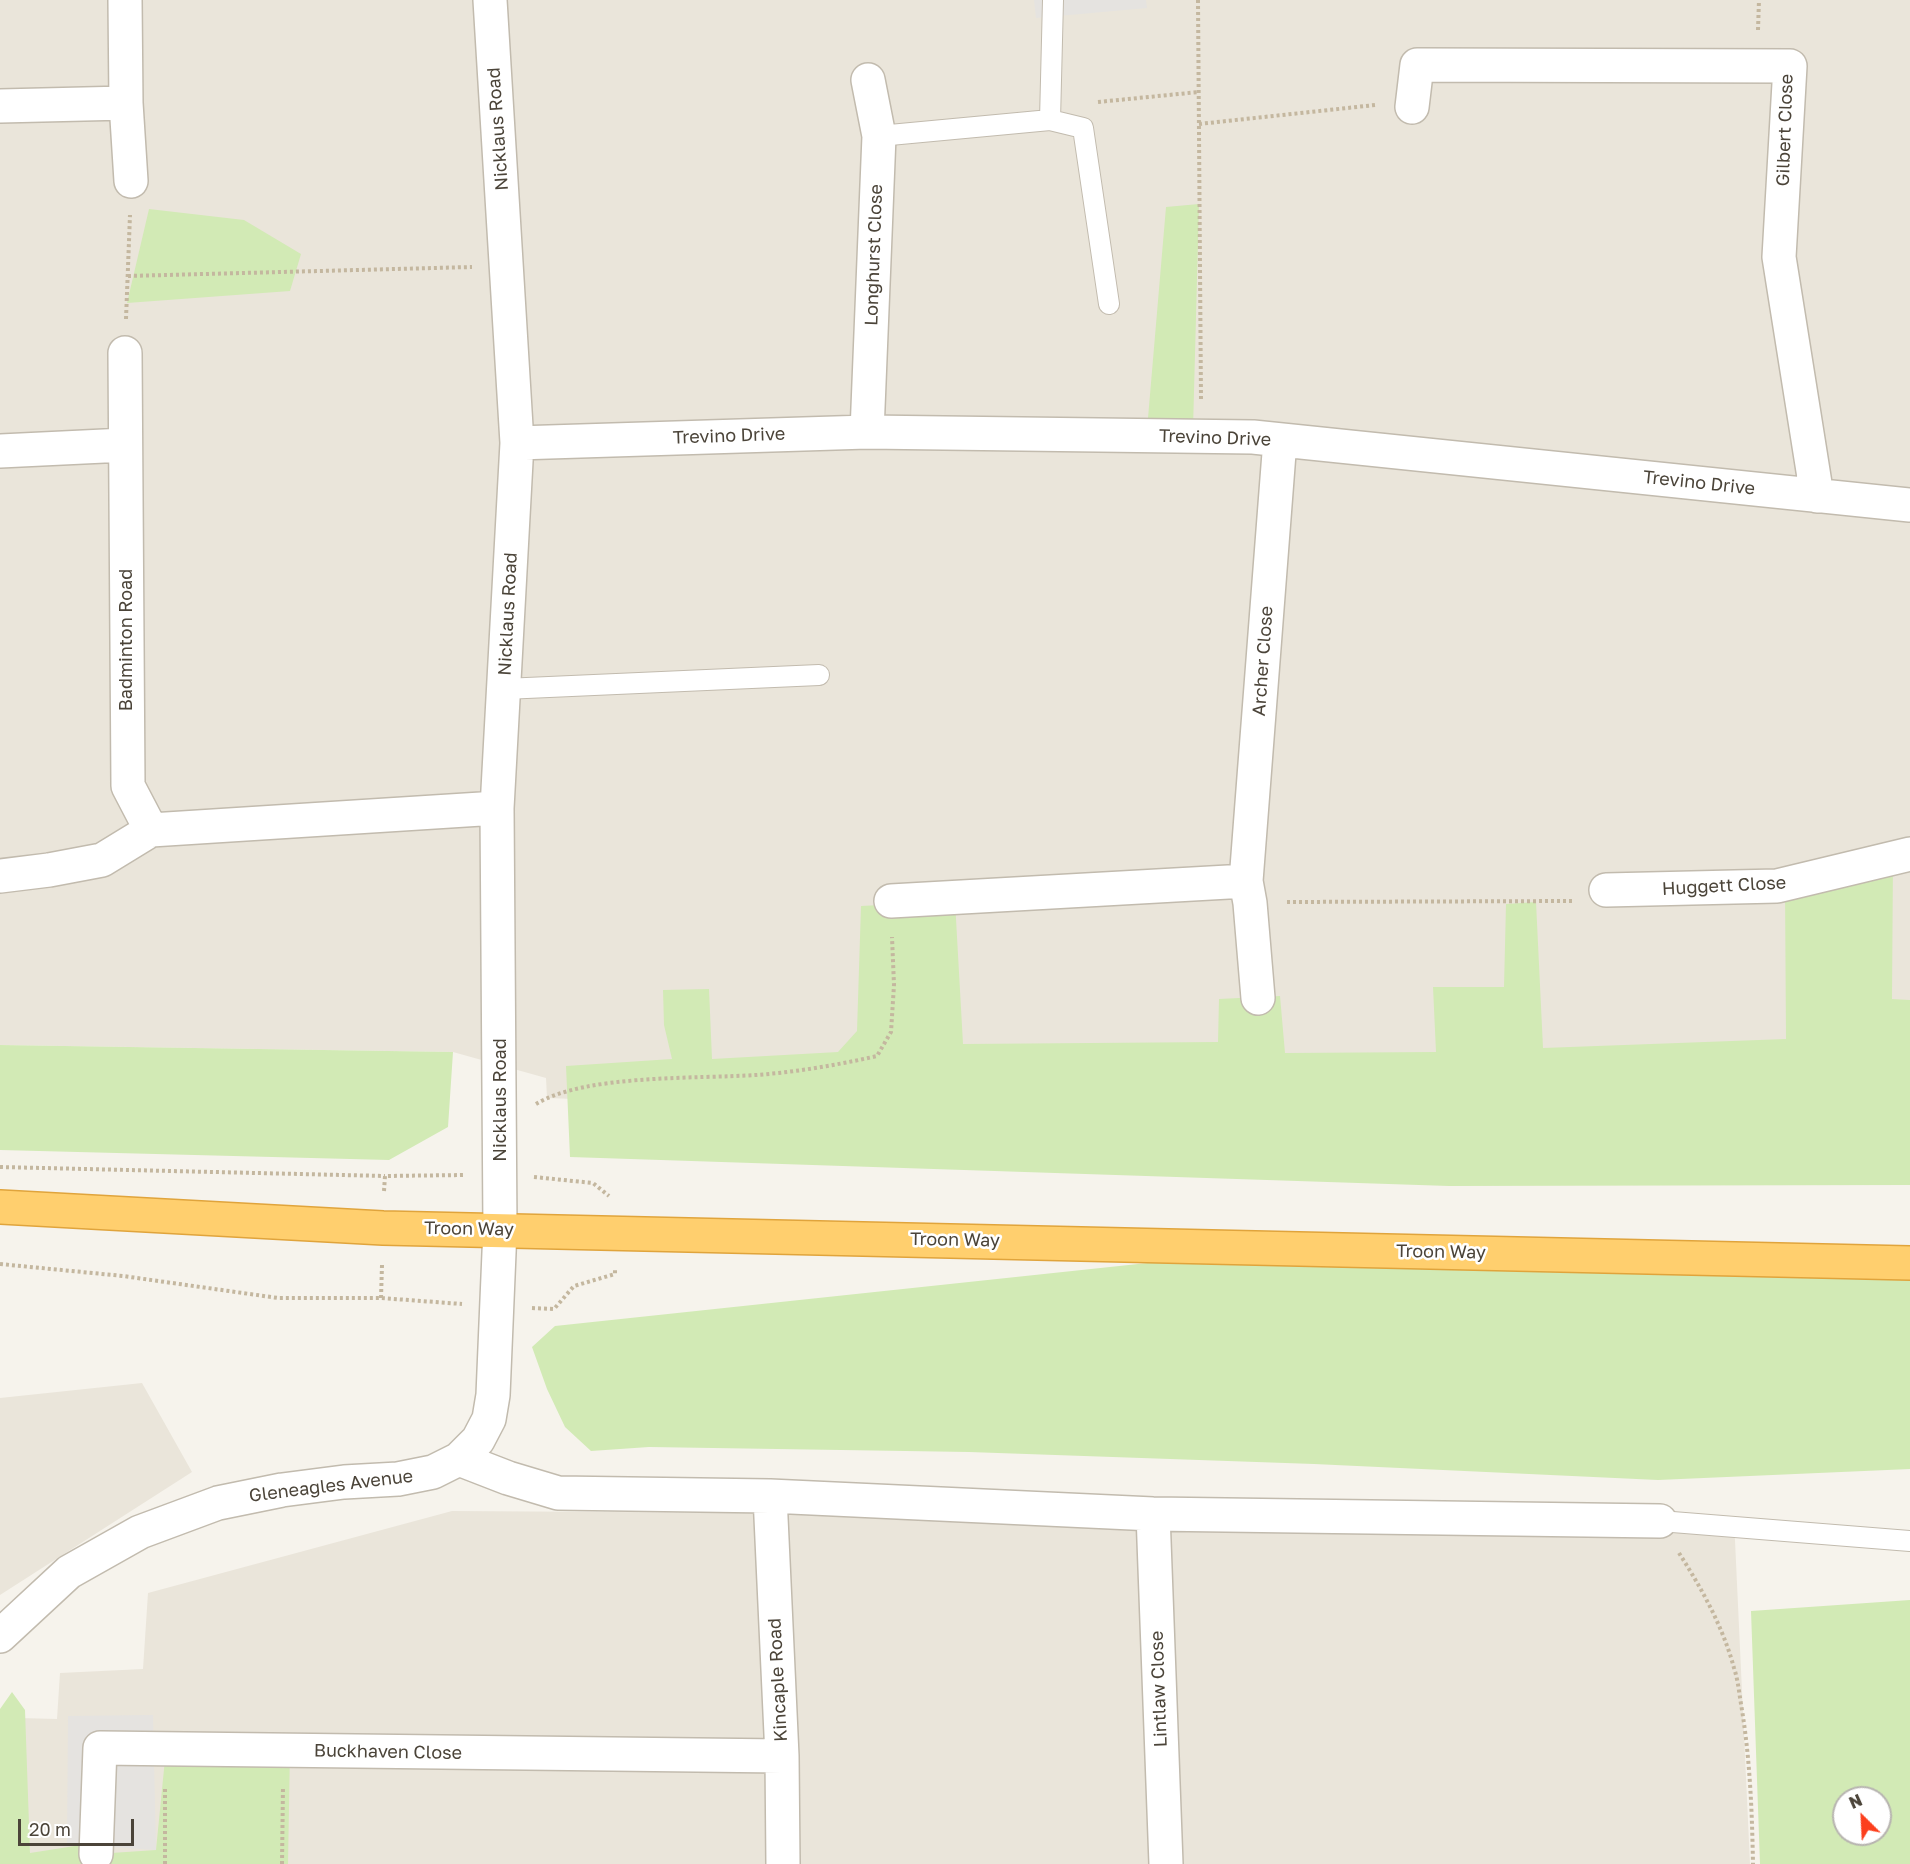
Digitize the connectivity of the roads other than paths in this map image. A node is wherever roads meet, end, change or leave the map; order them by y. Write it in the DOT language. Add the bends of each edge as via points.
graph roads {
  1 [pos="125,0"];
  2 [pos="490,0"];
  3 [pos="1053,0"];
  4 [pos="868,80"];
  5 [pos="126,103"];
  6 [pos="0,106"];
  7 [pos="1412,107"];
  8 [pos="1050,120"];
  9 [pos="879,136"];
  10 [pos="131,181"];
  11 [pos="1109,304"];
  12 [pos="125,353"];
  13 [pos="867,432"];
  14 [pos="1280,440"];
  15 [pos="517,444"];
  16 [pos="125,445"];
  17 [pos="0,451"];
  18 [pos="1817,496"];
  19 [pos="1910,505"];
  20 [pos="819,675"];
  21 [pos="504,689"];
  22 [pos="497,808"];
  23 [pos="151,830"];
  24 [pos="1910,854"];
  25 [pos="0,876"];
  26 [pos="1606,890"];
  27 [pos="1248,892"];
  28 [pos="891,901"];
  29 [pos="1258,998"];
  30 [pos="0,1207"];
  31 [pos="500,1229"];
  32 [pos="1910,1263"];
  33 [pos="459,1460"];
  34 [pos="770,1496"];
  35 [pos="1153,1514"];
  36 [pos="1660,1521"];
  37 [pos="1910,1541"];
  38 [pos="0,1636"];
  39 [pos="782,1756"];
  40 [pos="96,1854"];
  41 [pos="783,1864"];
  42 [pos="1166,1864"];
  1 -- 5 [label="street"];
  2 -- 15 [label="street, Nicklaus Road"];
  3 -- 8 [label="lane"];
  4 -- 9 [label="street, Longhurst Close"];
  5 -- 6 [label="street"];
  5 -- 10 [label="street"];
  7 -- 18 [label="street, Gilbert Close" via="1417,65 1790,66 1779,257"];
  8 -- 9 [label="lane"];
  8 -- 11 [label="lane" via="1083,128"];
  9 -- 13 [label="street, Longhurst Close"];
  12 -- 16 [label="street, Badminton Road"];
  13 -- 14 [label="street, Trevino Drive"];
  13 -- 15 [label="street, Trevino Drive"];
  14 -- 18 [label="street, Trevino Drive"];
  14 -- 27 [label="street, Archer Close"];
  15 -- 21 [label="street, Nicklaus Road"];
  16 -- 17 [label="street"];
  16 -- 23 [label="street, Badminton Road" via="128,786"];
  18 -- 19 [label="street, Trevino Drive"];
  20 -- 21 [label="lane"];
  21 -- 22 [label="street, Nicklaus Road"];
  22 -- 23 [label="street"];
  22 -- 31 [label="street, Nicklaus Road"];
  23 -- 25 [label="street" via="102,860"];
  24 -- 26 [label="street, Huggett Close" via="1777,886"];
  27 -- 28 [label="street"];
  27 -- 29 [label="street, Archer Close"];
  30 -- 31 [label="highway, Troon Way" via="383,1228"];
  31 -- 32 [label="highway, Troon Way"];
  31 -- 33 [label="street, Gleneagles Avenue" via="489,1419 478,1440"];
  33 -- 34 [label="street" via="558,1493"];
  33 -- 38 [label="street, Gleneagles Avenue" via="433,1472 398,1479 282,1490 218,1503 151,1528 69,1572"];
  34 -- 35 [label="street"];
  34 -- 39 [label="street, Kincaple Road"];
  35 -- 36 [label="street"];
  35 -- 42 [label="street, Lintlaw Close"];
  36 -- 37 [label="lane"];
  39 -- 40 [label="street, Buckhaven Close" via="100,1748"];
  39 -- 41 [label="street, Kincaple Road"];
}
